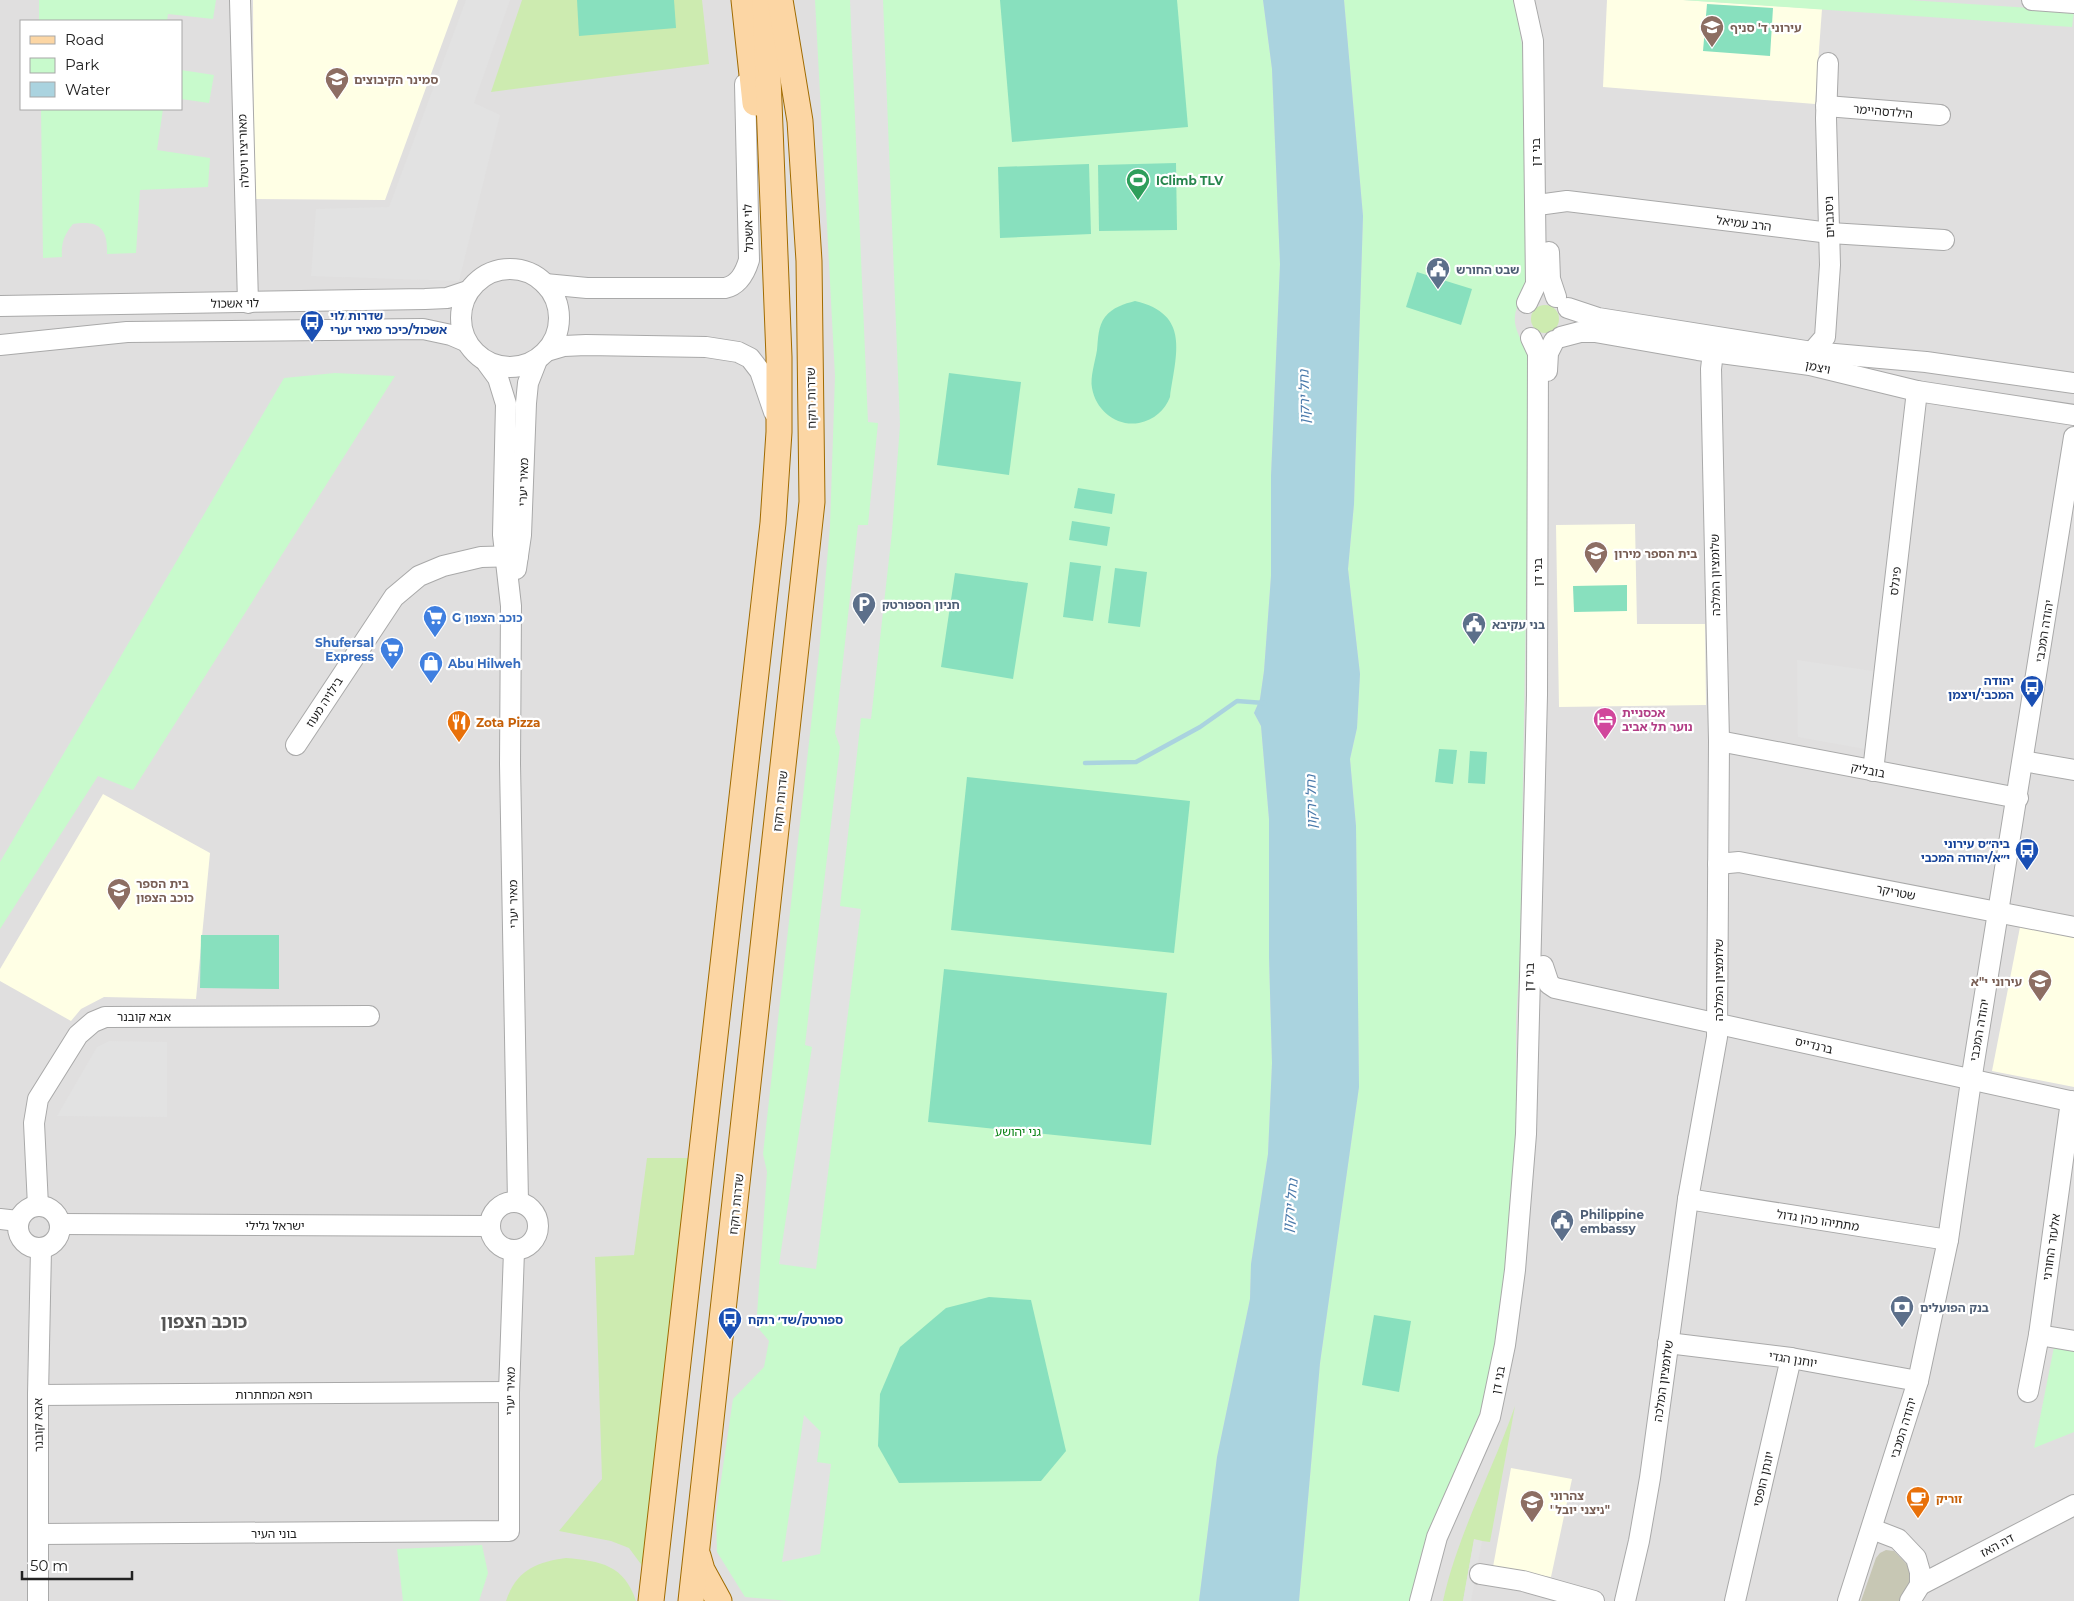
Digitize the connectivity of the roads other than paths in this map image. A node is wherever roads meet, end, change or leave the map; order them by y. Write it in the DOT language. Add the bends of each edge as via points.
graph roads {
  1 [pos="240,0"];
  2 [pos="780,0"];
  3 [pos="796,0"];
  4 [pos="1524,0"];
  5 [pos="1539,0"];
  6 [pos="2032,0"];
  7 [pos="751,2"];
  8 [pos="2074,3"];
  9 [pos="1828,64"];
  10 [pos="1826,106"];
  11 [pos="1940,115"];
  12 [pos="800,121"];
  13 [pos="1546,204"];
  14 [pos="1830,233"];
  15 [pos="1944,240"];
  16 [pos="545,284"];
  17 [pos="468,291"];
  18 [pos="1562,302"];
  19 [pos="248,303"];
  20 [pos="1527,303"];
  21 [pos="0,306"];
  22 [pos="1531,338"];
  23 [pos="1558,339"];
  24 [pos="465,340"];
  25 [pos="0,345"];
  26 [pos="1713,352"];
  27 [pos="542,355"];
  28 [pos="1811,358"];
  29 [pos="487,363"];
  30 [pos="2074,383"];
  31 [pos="1917,391"];
  32 [pos="2074,415"];
  33 [pos="779,432"];
  34 [pos="2074,437"];
  35 [pos="514,478"];
  36 [pos="512,556"];
  37 [pos="1719,741"];
  38 [pos="296,745"];
  39 [pos="2023,761"];
  40 [pos="2074,770"];
  41 [pos="1873,771"];
  42 [pos="2018,798"];
  43 [pos="1718,864"];
  44 [pos="1999,912"];
  45 [pos="2074,927"];
  46 [pos="1549,990"];
  47 [pos="1528,1015"];
  48 [pos="369,1016"];
  49 [pos="1718,1024"];
  50 [pos="1971,1081"];
  51 [pos="2072,1102"];
  52 [pos="1688,1200"];
  53 [pos="518,1202"];
  54 [pos="38,1206"];
  55 [pos="60,1224"];
  56 [pos="489,1226"];
  57 [pos="9,1227"];
  58 [pos="1948,1240"];
  59 [pos="41,1249"];
  60 [pos="514,1251"];
  61 [pos="2039,1335"];
  62 [pos="2074,1341"];
  63 [pos="1668,1343"];
  64 [pos="1791,1358"];
  65 [pos="1918,1381"];
  66 [pos="509,1392"];
  67 [pos="2028,1392"];
  68 [pos="38,1395"];
  69 [pos="2074,1505"];
  70 [pos="1872,1529"];
  71 [pos="509,1531"];
  72 [pos="40,1534"];
  73 [pos="697,1549"];
  74 [pos="1480,1574"];
  75 [pos="1915,1593"];
  76 [pos="38,1601"];
  77 [pos="651,1601"];
  78 [pos="691,1601"];
  79 [pos="719,1601"];
  80 [pos="1420,1601"];
  81 [pos="1428,1601"];
  82 [pos="1594,1601"];
  83 [pos="1625,1601"];
  84 [pos="1735,1601"];
  85 [pos="1848,1601"];
  1 -- 19 [label="street, מאוריציו ויטלה"];
  2 -- 12 [label="main road, שדרות רוקח"];
  3 -- 12 [label="main road"];
  4 -- 20 [label="street, בני דן" via="1533,41 1535,96 1536,284"];
  5 -- 13 [label="street, בני דן"];
  6 -- 8 [label="street"];
  7 -- 16 [label="street, לוי אשכול" via="749,260 742,276 725,288 587,288"];
  7 -- 33 [label="main road" via="779,357"];
  9 -- 10 [label="street, ניסנבוים"];
  10 -- 11 [label="street, הילדסהיימר"];
  10 -- 14 [label="street, ניסנבוים"];
  12 -- 73 [label="main road, שדרות רוקח" via="808,261 812,502"];
  13 -- 14 [label="street, הרב עמיאל" via="1567,201"];
  13 -- 18 [label="street, בני דן" via="1550,278"];
  14 -- 15 [label="street, הרב עמיאל"];
  14 -- 28 [label="street, ניסנבוים" via="1825,337"];
  16 -- 17 [label="street" via="534,275 505,269 491,272"];
  16 -- 27 [label="street" via="554,296 559,324 555,338"];
  17 -- 19 [label="street, לוי אשכול" via="447,298"];
  17 -- 24 [label="street" via="460,315"];
  18 -- 20 [label="street" via="1541,295"];
  18 -- 23 [label="street" via="1569,324"];
  18 -- 28 [label="street, ויצמן" via="1598,318"];
  19 -- 21 [label="street, לוי אשכול"];
  20 -- 22 [label="street" via="1521,317"];
  22 -- 23 [label="street" via="1546,343"];
  22 -- 47 [label="street, בני דן" via="1538,353 1537,695"];
  23 -- 26 [label="street, ויצמן" via="1580,332 1595,332"];
  23 -- 46 [label="street, בני דן" via="1548,353 1548,686 1543,966"];
  24 -- 25 [label="street" via="423,329 127,332"];
  24 -- 29 [label="street"];
  26 -- 28 [label="street, ויצמן"];
  26 -- 37 [label="street, שלומציון המלכה"];
  27 -- 29 [label="street" via="525,366 512,368"];
  27 -- 33 [label="street" via="564,346 586,344 706,347 738,352 750,358 760,371"];
  27 -- 35 [label="street, מאיר יערי" via="528,383"];
  28 -- 30 [label="street, ויצמן" via="1926,362"];
  28 -- 31 [label="street, ויצמן"];
  29 -- 35 [label="street, מאיר יערי" via="498,378 506,404"];
  31 -- 32 [label="street, ויצמן"];
  31 -- 41 [label="street, פינלס"];
  33 -- 77 [label="main road" via="773,523"];
  34 -- 39 [label="street, יהודה המכבי"];
  35 -- 36 [label="street, מאיר יערי" via="503,535"];
  36 -- 38 [label="street, בילויה מעוז" via="481,557 444,566 419,576 394,597"];
  36 -- 53 [label="street, מאיר יערי" via="510,764"];
  37 -- 41 [label="street, בובליק"];
  37 -- 43 [label="street, שלומציון המלכה"];
  39 -- 40 [label="street"];
  39 -- 42 [label="street, יהודה המכבי"];
  41 -- 42 [label="street, בובליק"];
  42 -- 44 [label="street, יהודה המכבי"];
  43 -- 44 [label="street, שטריקר" via="1739,862"];
  43 -- 49 [label="street, שלומציון המלכה"];
  44 -- 45 [label="street, שטריקר"];
  44 -- 50 [label="street, יהודה המכבי"];
  46 -- 47 [label="street" via="1534,998"];
  46 -- 49 [label="street, ברנדייס"];
  46 -- 81 [label="street, בני דן" via="1515,1346 1500,1420 1451,1526"];
  47 -- 80 [label="street, בני דן" via="1526,1134 1515,1270 1505,1345 1487,1428 1437,1537"];
  48 -- 54 [label="street, אבא קובנר" via="105,1017 93,1022 78,1034 34,1111"];
  49 -- 50 [label="street, ברנדייס"];
  49 -- 52 [label="street, שלומציון המלכה"];
  50 -- 51 [label="street, ברנדייס"];
  50 -- 58 [label="street, יהודה המכבי"];
  51 -- 61 [label="street, אלעזר החורני"];
  52 -- 58 [label="street, מתתיהו כהן גדול"];
  52 -- 63 [label="street, שלומציון המלכה"];
  53 -- 56 [label="street" via="501,1205 495,1210"];
  53 -- 60 [label="street" via="532,1209 538,1232 529,1246"];
  54 -- 55 [label="street" via="54,1212"];
  54 -- 57 [label="street" via="27,1209"];
  55 -- 56 [label="street, ישראל גלילי"];
  55 -- 59 [label="street" via="58,1238"];
  56 -- 60 [label="street" via="494,1241 506,1250"];
  57 -- 59 [label="street" via="28,1246"];
  58 -- 65 [label="street, יהודה המכבי"];
  59 -- 68 [label="street, אבא קובנר"];
  60 -- 66 [label="street, מאיר יערי"];
  61 -- 62 [label="street"];
  61 -- 67 [label="street, אלעזר החורני"];
  63 -- 64 [label="street, יוחנן הגדי"];
  63 -- 83 [label="street, שלומציון המלכה" via="1650,1478"];
  64 -- 65 [label="street, יוחנן הגדי"];
  64 -- 84 [label="street, יונתן הופסי"];
  65 -- 70 [label="street, יהודה המכבי"];
  66 -- 68 [label="street, רופא המחתרות"];
  66 -- 71 [label="street, מאיר יערי"];
  68 -- 72 [label="street, אבא קובנר"];
  69 -- 75 [label="street, דה האז"];
  70 -- 75 [label="street" via="1898,1538 1916,1558 1920,1572"];
  70 -- 85 [label="street, יהודה המכבי"];
  71 -- 72 [label="street, בוני העיר"];
  72 -- 76 [label="street, אבא קובנר"];
  73 -- 78 [label="main road, שדרות רוקח"];
  73 -- 79 [label="main road" via="702,1570"];
  74 -- 82 [label="street" via="1523,1581"];
}
